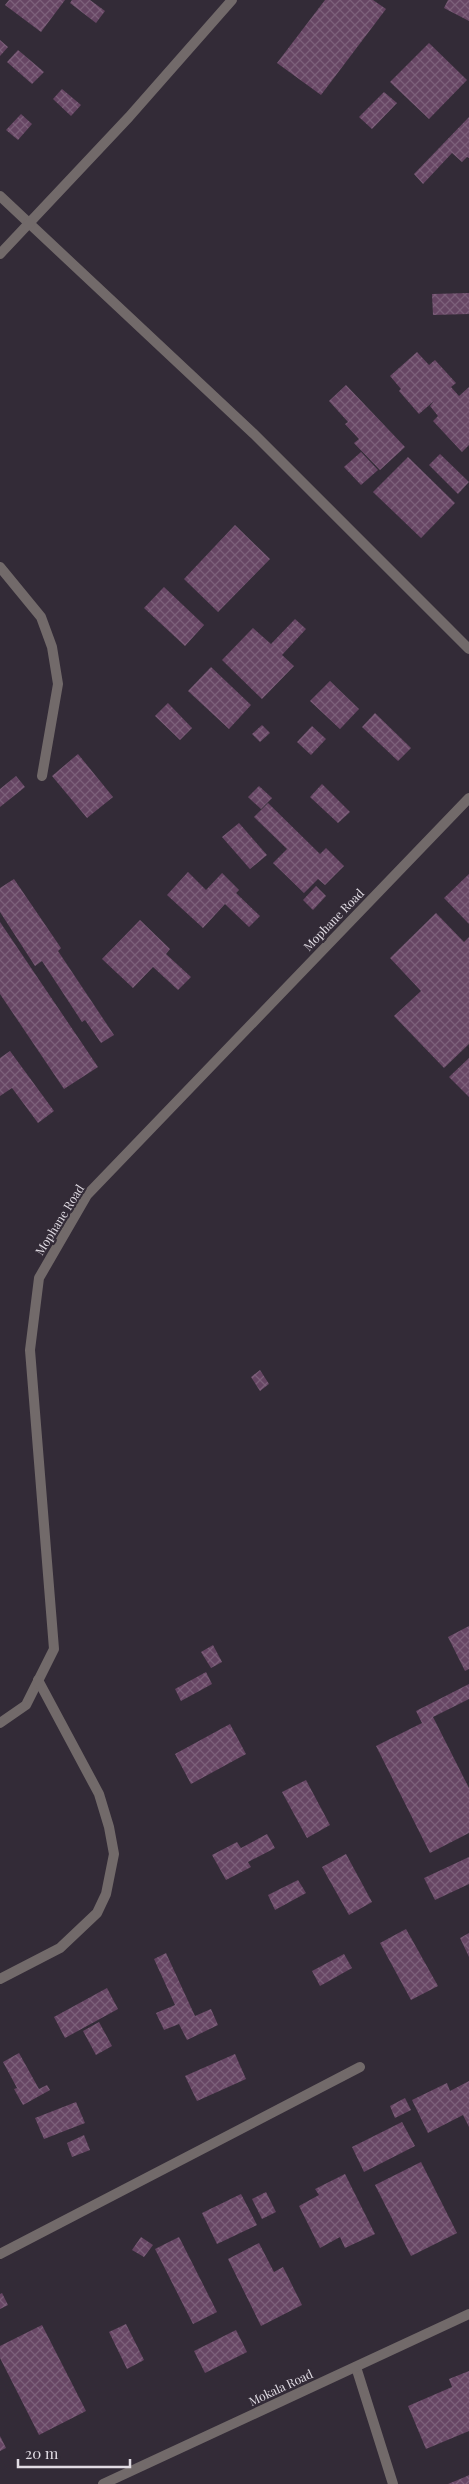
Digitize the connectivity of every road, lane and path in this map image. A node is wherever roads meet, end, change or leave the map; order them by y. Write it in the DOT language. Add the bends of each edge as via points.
graph roads {
  1 [pos="232,0"];
  2 [pos="0,196"];
  3 [pos="29,224"];
  4 [pos="0,254"];
  5 [pos="0,567"];
  6 [pos="469,649"];
  7 [pos="42,776"];
  8 [pos="469,798"];
  9 [pos="38,1680"];
  10 [pos="0,1723"];
  11 [pos="0,1979"];
  12 [pos="360,2067"];
  13 [pos="0,2254"];
  14 [pos="469,2314"];
  15 [pos="356,2367"];
  16 [pos="103,2484"];
  17 [pos="393,2484"];
  1 -- 3 [label="street"];
  2 -- 3 [label="street"];
  3 -- 4 [label="street"];
  3 -- 6 [label="street" via="254,434"];
  5 -- 7 [label="street" via="41,617 52,647 58,684"];
  8 -- 9 [label="street, Mophane Road" via="87,1195 40,1278 30,1350 54,1649"];
  9 -- 10 [label="street, Mophane Road" via="26,1705"];
  9 -- 11 [label="street" via="99,1794 114,1854 106,1894 97,1913 60,1948"];
  12 -- 13 [label="street"];
  14 -- 15 [label="street, Mokala Road"];
  15 -- 16 [label="street, Mokala Road"];
  15 -- 17 [label="street"];
}
